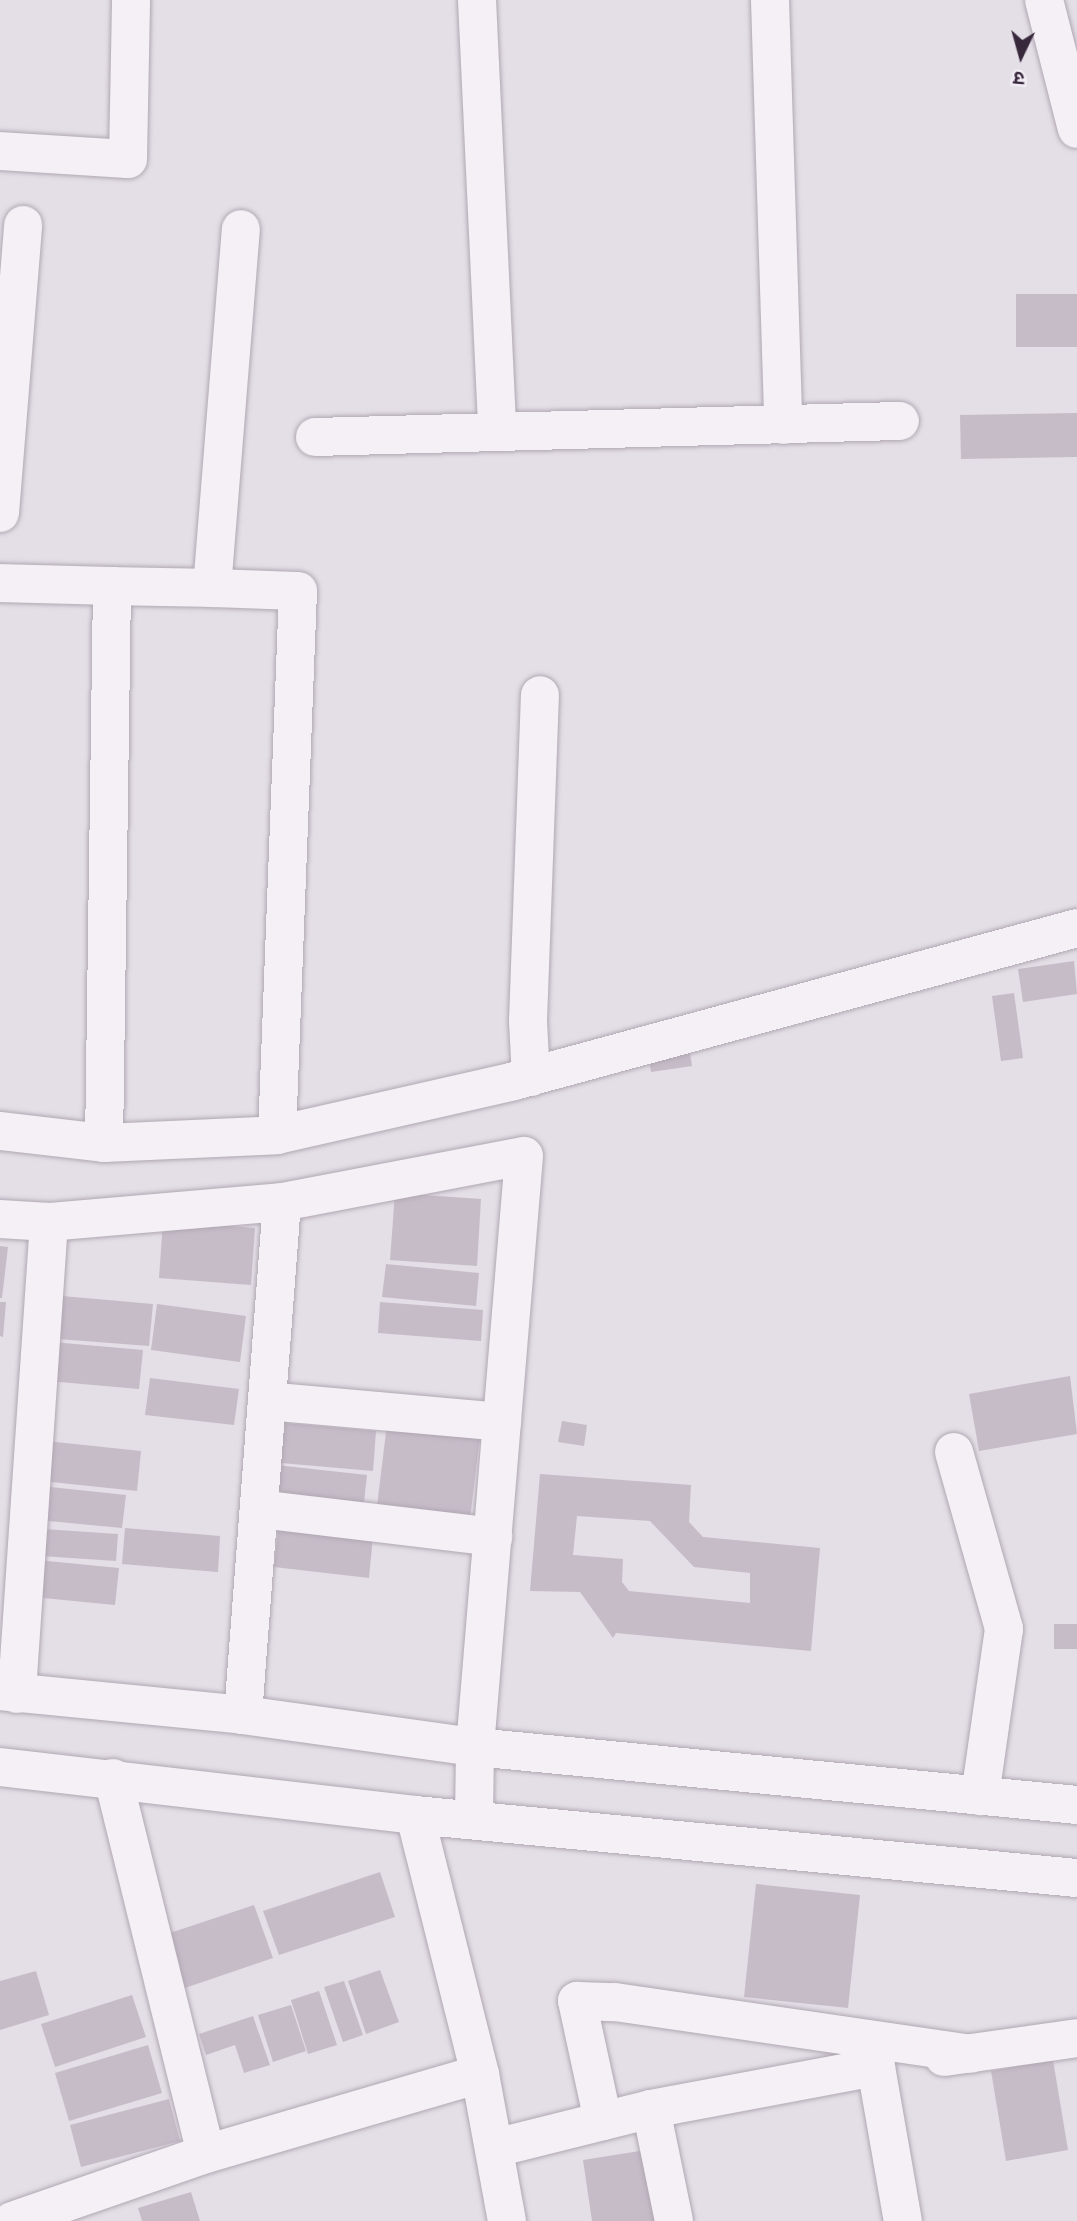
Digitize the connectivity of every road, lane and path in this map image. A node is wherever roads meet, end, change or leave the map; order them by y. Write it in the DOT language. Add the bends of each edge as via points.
graph roads {
  1 [pos="131,0"];
  2 [pos="477,0"];
  3 [pos="769,0"];
  4 [pos="1044,0"];
  5 [pos="1067,44"];
  6 [pos="1077,129"];
  7 [pos="0,151"];
  8 [pos="23,225"];
  9 [pos="241,229"];
  10 [pos="900,421"];
  11 [pos="783,425"];
  12 [pos="497,432"];
  13 [pos="315,437"];
  14 [pos="0,513"];
  15 [pos="0,583"];
  16 [pos="112,586"];
  17 [pos="212,588"];
  18 [pos="540,695"];
  19 [pos="1077,928"];
  20 [pos="531,1077"];
  21 [pos="0,1131"];
  22 [pos="277,1135"];
  23 [pos="104,1143"];
  24 [pos="282,1202"];
  25 [pos="0,1219"];
  26 [pos="49,1222"];
  27 [pos="267,1401"];
  28 [pos="502,1422"];
  29 [pos="954,1452"];
  30 [pos="259,1509"];
  31 [pos="493,1537"];
  32 [pos="8,1693"];
  33 [pos="243,1715"];
  34 [pos="475,1747"];
  35 [pos="11,1775"];
  36 [pos="113,1777"];
  37 [pos="980,1796"];
  38 [pos="1077,1805"];
  39 [pos="415,1815"];
  40 [pos="474,1819"];
  41 [pos="1077,1878"];
  42 [pos="1077,2038"];
  43 [pos="970,2054"];
  44 [pos="876,2067"];
  45 [pos="480,2074"];
  46 [pos="651,2109"];
  47 [pos="603,2121"];
  48 [pos="495,2148"];
  49 [pos="206,2154"];
  50 [pos="12,2221"];
  51 [pos="507,2221"];
  52 [pos="674,2221"];
  53 [pos="902,2221"];
  1 -- 7 [label="street" via="128,159"];
  2 -- 12 [label="street"];
  3 -- 11 [label="street"];
  4 -- 5 [label="street"];
  5 -- 6 [label="street"];
  8 -- 14 [label="street"];
  9 -- 17 [label="street"];
  10 -- 11 [label="street"];
  11 -- 12 [label="street"];
  12 -- 13 [label="street"];
  15 -- 16 [label="street"];
  16 -- 17 [label="street"];
  16 -- 23 [label="street"];
  17 -- 22 [label="street" via="298,591"];
  18 -- 20 [label="street" via="528,1021"];
  19 -- 20 [label="street"];
  20 -- 22 [label="street"];
  21 -- 23 [label="street"];
  22 -- 23 [label="street"];
  24 -- 26 [label="street"];
  24 -- 27 [label="street"];
  24 -- 28 [label="street" via="524,1156"];
  25 -- 26 [label="street"];
  26 -- 32 [label="street"];
  27 -- 28 [label="street"];
  27 -- 30 [label="street"];
  28 -- 31 [label="street"];
  29 -- 37 [label="street" via="1004,1629"];
  30 -- 31 [label="street"];
  30 -- 33 [label="street"];
  31 -- 34 [label="street"];
  32 -- 33 [label="street"];
  33 -- 34 [label="street"];
  34 -- 37 [label="street"];
  34 -- 40 [label="street"];
  35 -- 36 [label="street"];
  36 -- 39 [label="street"];
  36 -- 49 [label="street"];
  37 -- 38 [label="street"];
  39 -- 40 [label="street"];
  39 -- 45 [label="street"];
  40 -- 41 [label="street"];
  42 -- 43 [label="street"];
  43 -- 44 [label="street"];
  43 -- 47 [label="street" via="615,2002 577,2001"];
  44 -- 46 [label="street"];
  44 -- 53 [label="street"];
  45 -- 48 [label="street"];
  45 -- 49 [label="street"];
  46 -- 47 [label="street"];
  46 -- 52 [label="street"];
  47 -- 48 [label="street"];
  48 -- 51 [label="street"];
  49 -- 50 [label="street"];
}
